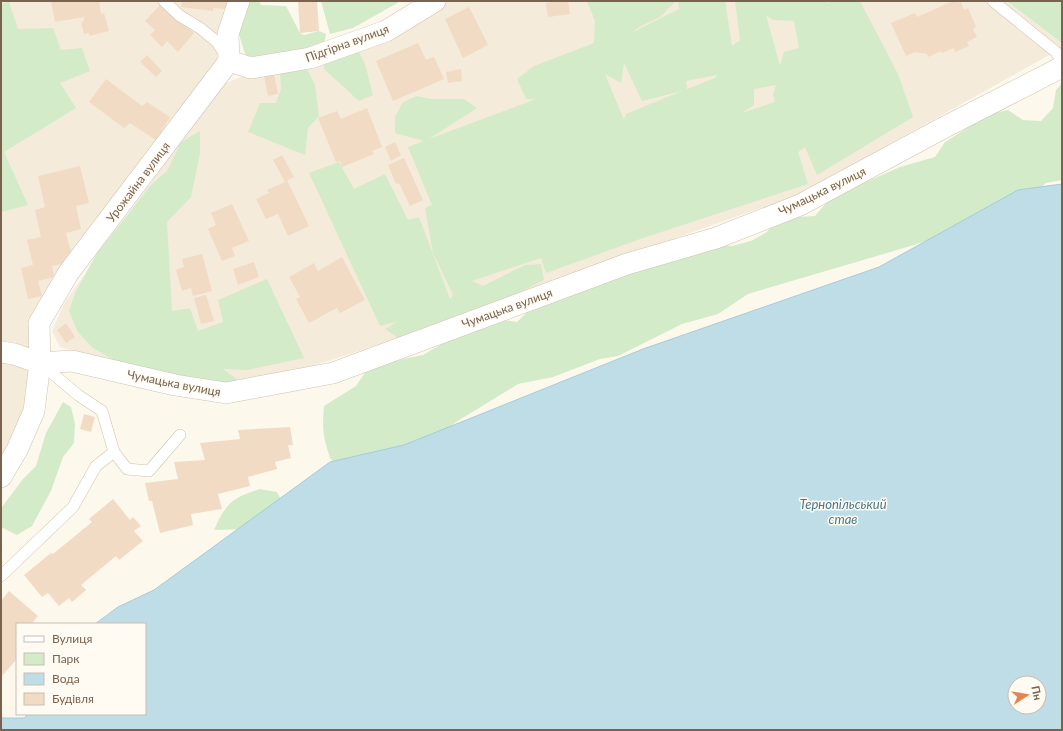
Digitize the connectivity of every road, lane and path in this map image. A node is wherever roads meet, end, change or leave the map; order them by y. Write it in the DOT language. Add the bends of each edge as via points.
graph roads {
  1 [pos="164,1"];
  2 [pos="239,1"];
  3 [pos="435,1"];
  4 [pos="993,1"];
  5 [pos="229,61"];
  6 [pos="1062,62"];
  7 [pos="1062,67"];
  8 [pos="1,352"];
  9 [pos="40,363"];
  10 [pos="180,435"];
  11 [pos="114,452"];
  12 [pos="1,477"];
  13 [pos="1,576"];
  1 -- 5 [label="lane" via="180,16 217,42"];
  2 -- 5 [label="street" via="228,34"];
  3 -- 5 [label="street, Підгірна вулиця" via="386,31 310,58 251,68"];
  4 -- 6 [label="lane" via="1056,52"];
  5 -- 9 [label="street, Урожайна вулиця" via="69,272 39,324"];
  7 -- 9 [label="street, Чумацька вулиця" via="800,205 716,238 627,264 333,373 226,393 175,386 72,361"];
  8 -- 9 [label="street"];
  9 -- 11 [label="lane" via="78,395 102,411"];
  9 -- 12 [label="street" via="34,411 17,450"];
  10 -- 11 [label="lane" via="148,471 126,469"];
  11 -- 13 [label="lane" via="96,466 73,506"];
}
